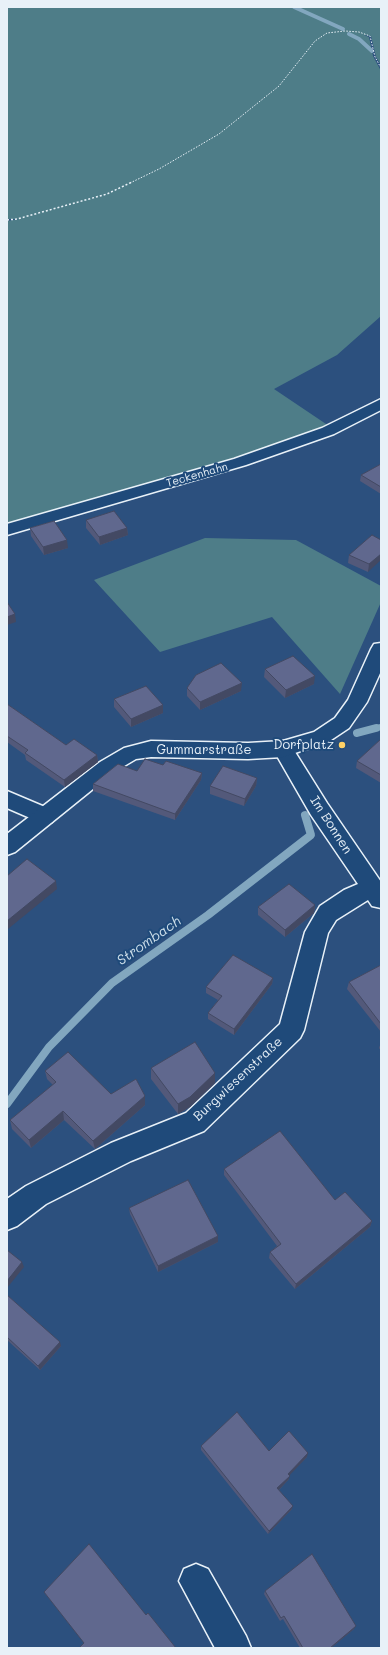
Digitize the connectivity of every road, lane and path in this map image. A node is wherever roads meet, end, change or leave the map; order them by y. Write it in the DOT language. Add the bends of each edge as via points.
graph roads {
  1 [pos="381,68"];
  2 [pos="7,220"];
  3 [pos="381,404"];
  4 [pos="7,530"];
  5 [pos="381,649"];
  6 [pos="283,749"];
  7 [pos="7,799"];
  8 [pos="44,816"];
  9 [pos="7,846"];
  10 [pos="377,894"];
  11 [pos="7,1216"];
  12 [pos="196,1581"];
  13 [pos="234,1648"];
  1 -- 2 [label="path" via="375,57 370,36 345,31 327,34 315,41 279,86 219,134 159,169 107,194"];
  3 -- 4 [label="street, Teckenhahn" via="328,431 240,462"];
  5 -- 6 [label="street, Gummarstraße" via="357,702 342,723 320,737"];
  6 -- 8 [label="street, Gummarstraße" via="151,750 131,753 107,767"];
  6 -- 10 [label="street, Im Bonnen" via="319,809"];
  7 -- 8 [label="street"];
  8 -- 9 [label="street, Gummarstraße"];
  10 -- 11 [label="street, Burgwiesenstraße" via="352,897 328,913 317,932 290,1030 196,1122 114,1156 36,1195"];
  12 -- 13 [label="street"];
}
